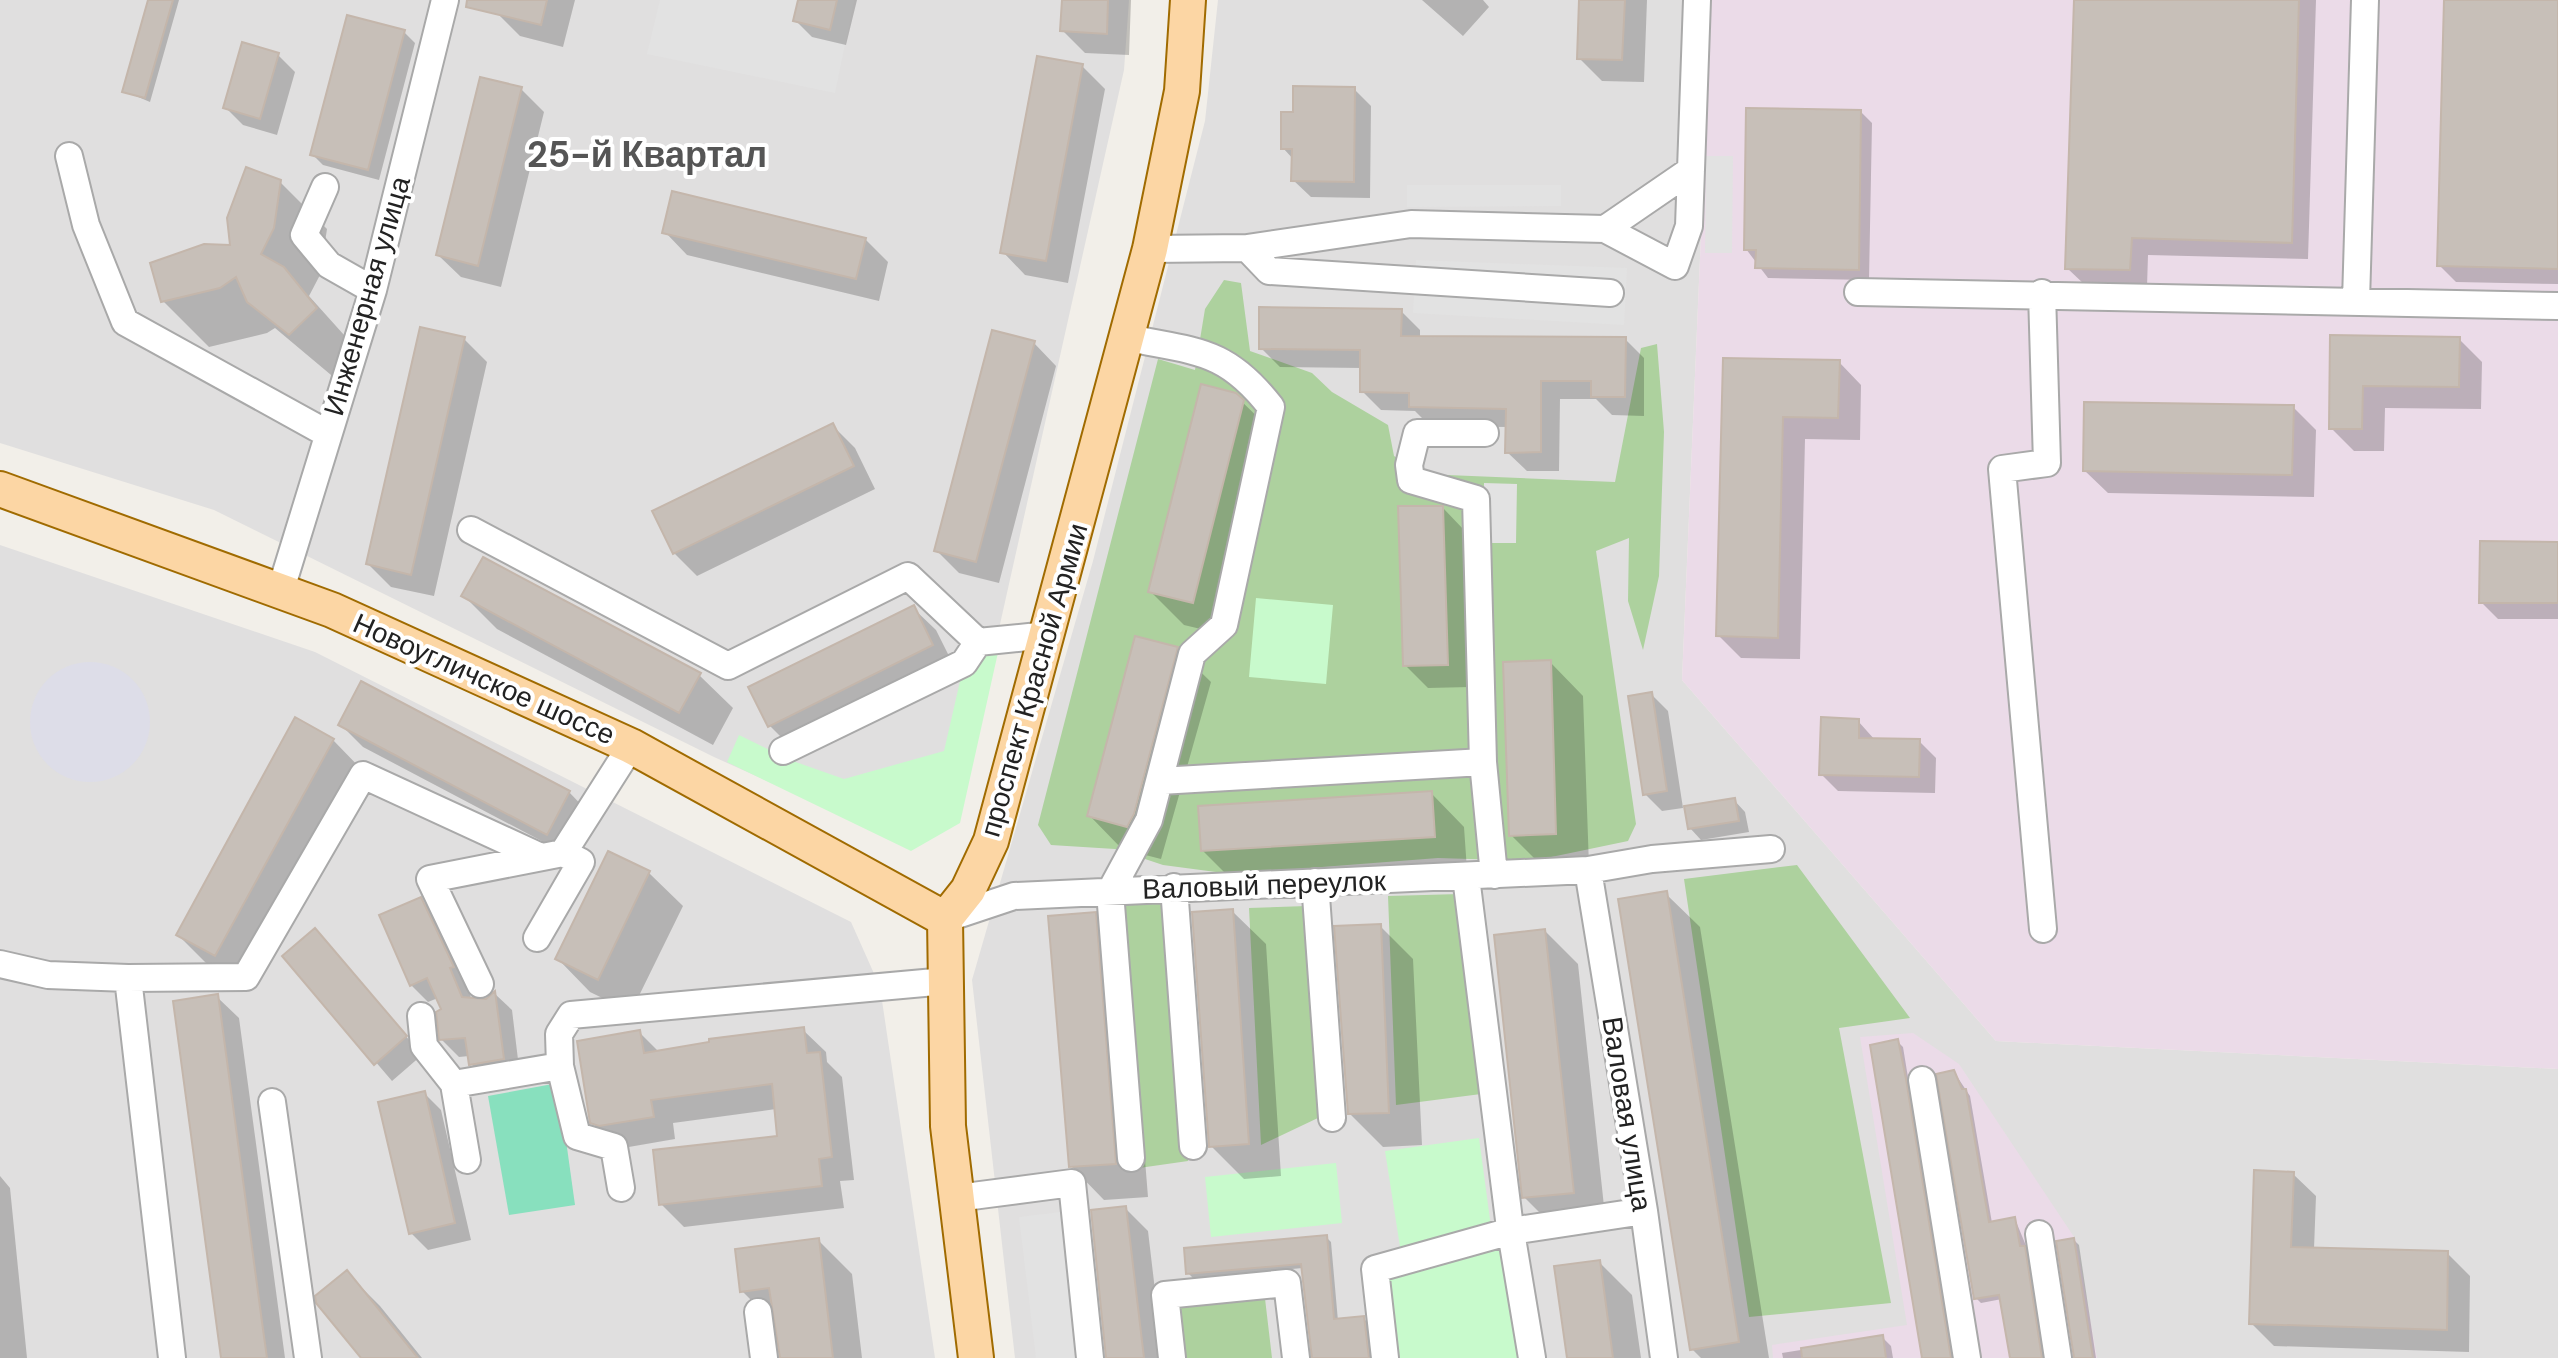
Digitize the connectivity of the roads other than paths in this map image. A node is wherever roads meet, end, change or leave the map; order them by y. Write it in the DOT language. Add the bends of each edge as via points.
graph roads {
  1 [pos="445,0"];
  2 [pos="1188,0"];
  3 [pos="1697,0"];
  4 [pos="2365,0"];
  5 [pos="69,156"];
  6 [pos="1691,170"];
  7 [pos="325,187"];
  8 [pos="1605,229"];
  9 [pos="1247,248"];
  10 [pos="1150,249"];
  11 [pos="373,290"];
  12 [pos="1858,292"];
  13 [pos="1610,293"];
  14 [pos="2042,293"];
  15 [pos="2356,301"];
  16 [pos="2558,306"];
  17 [pos="1129,338"];
  18 [pos="1485,433"];
  19 [pos="328,434"];
  20 [pos="0,489"];
  21 [pos="471,530"];
  22 [pos="281,589"];
  23 [pos="1048,635"];
  24 [pos="978,642"];
  25 [pos="631,746"];
  26 [pos="783,751"];
  27 [pos="1483,762"];
  28 [pos="1160,781"];
  29 [pos="1771,849"];
  30 [pos="552,855"];
  31 [pos="1588,870"];
  32 [pos="1494,875"];
  33 [pos="1466,877"];
  34 [pos="1315,882"];
  35 [pos="1174,887"];
  36 [pos="1110,892"];
  37 [pos="945,919"];
  38 [pos="2043,929"];
  39 [pos="537,938"];
  40 [pos="0,964"];
  41 [pos="128,978"];
  42 [pos="946,981"];
  43 [pos="480,984"];
  44 [pos="421,1016"];
  45 [pos="560,1066"];
  46 [pos="1922,1080"];
  47 [pos="454,1084"];
  48 [pos="272,1102"];
  49 [pos="1332,1118"];
  50 [pos="1193,1146"];
  51 [pos="1131,1158"];
  52 [pos="467,1160"];
  53 [pos="621,1188"];
  54 [pos="957,1198"];
  55 [pos="1644,1211"];
  56 [pos="1511,1231"];
  57 [pos="2039,1234"];
  58 [pos="758,1312"];
  59 [pos="172,1358"];
  60 [pos="308,1358"];
  61 [pos="764,1358"];
  62 [pos="976,1358"];
  63 [pos="1090,1358"];
  64 [pos="1172,1358"];
  65 [pos="1296,1358"];
  66 [pos="1385,1358"];
  67 [pos="1532,1358"];
  68 [pos="1664,1358"];
  69 [pos="1967,1358"];
  70 [pos="2058,1358"];
  1 -- 11 [label="street, Инженерная улица"];
  2 -- 10 [label="main road, проспект Красной Армии" via="1182,91"];
  3 -- 6 [label="street"];
  4 -- 15 [label="street"];
  5 -- 19 [label="street" via="86,225 125,322"];
  6 -- 8 [label="street"];
  6 -- 8 [label="street" via="1689,226 1675,266"];
  7 -- 11 [label="street" via="304,235 329,265"];
  8 -- 9 [label="street" via="1411,224"];
  9 -- 10 [label="street"];
  9 -- 13 [label="street" via="1269,271"];
  10 -- 17 [label="main road, проспект Красной Армии"];
  11 -- 19 [label="street, Инженерная улица"];
  12 -- 14 [label="street"];
  14 -- 15 [label="street"];
  14 -- 38 [label="street" via="2047,463 2002,469"];
  15 -- 16 [label="street"];
  17 -- 23 [label="main road, проспект Красной Армии"];
  17 -- 28 [label="street" via="1225,360 1271,407 1224,625 1192,654"];
  18 -- 27 [label="street" via="1417,433 1409,465 1411,480 1476,499"];
  19 -- 22 [label="street, Инженерная улица"];
  20 -- 22 [label="main road, Новоугличское шоссе"];
  21 -- 24 [label="street" via="728,666 908,576"];
  22 -- 25 [label="main road, Новоугличское шоссе"];
  23 -- 24 [label="street"];
  23 -- 37 [label="main road, проспект Красной Армии" via="991,841 968,890"];
  24 -- 26 [label="street" via="964,663"];
  25 -- 30 [label="street"];
  25 -- 37 [label="main road, Новоугличское шоссе"];
  27 -- 28 [label="street"];
  27 -- 32 [label="street"];
  28 -- 36 [label="street" via="1149,820"];
  29 -- 31 [label="street, Валовый переулок"];
  30 -- 39 [label="street" via="581,862"];
  30 -- 41 [label="street" via="363,775 246,977"];
  30 -- 43 [label="street" via="430,879"];
  31 -- 32 [label="street, Валовый переулок"];
  31 -- 55 [label="street, Валовая улица"];
  32 -- 33 [label="street, Валовый переулок"];
  33 -- 34 [label="street, Валовый переулок"];
  33 -- 56 [label="street"];
  34 -- 35 [label="street, Валовый переулок"];
  34 -- 49 [label="street"];
  35 -- 36 [label="street, Валовый переулок"];
  35 -- 50 [label="street"];
  36 -- 37 [label="street, Валовый переулок" via="1014,896"];
  36 -- 51 [label="street"];
  37 -- 42 [label="main road"];
  40 -- 41 [label="street" via="48,975"];
  41 -- 59 [label="street"];
  42 -- 45 [label="street" via="571,1015 559,1034"];
  42 -- 54 [label="main road" via="948,1126"];
  44 -- 47 [label="street" via="424,1046"];
  45 -- 47 [label="street"];
  45 -- 53 [label="street" via="577,1136 614,1147"];
  46 -- 69 [label="street"];
  47 -- 52 [label="street"];
  48 -- 60 [label="street"];
  54 -- 62 [label="main road"];
  54 -- 63 [label="street" via="1072,1183"];
  55 -- 56 [label="street"];
  55 -- 68 [label="street, Валовая улица"];
  56 -- 66 [label="street" via="1375,1269"];
  56 -- 67 [label="street"];
  57 -- 70 [label="street"];
  58 -- 61 [label="street"];
  64 -- 65 [label="street" via="1165,1295 1287,1283"];
}
